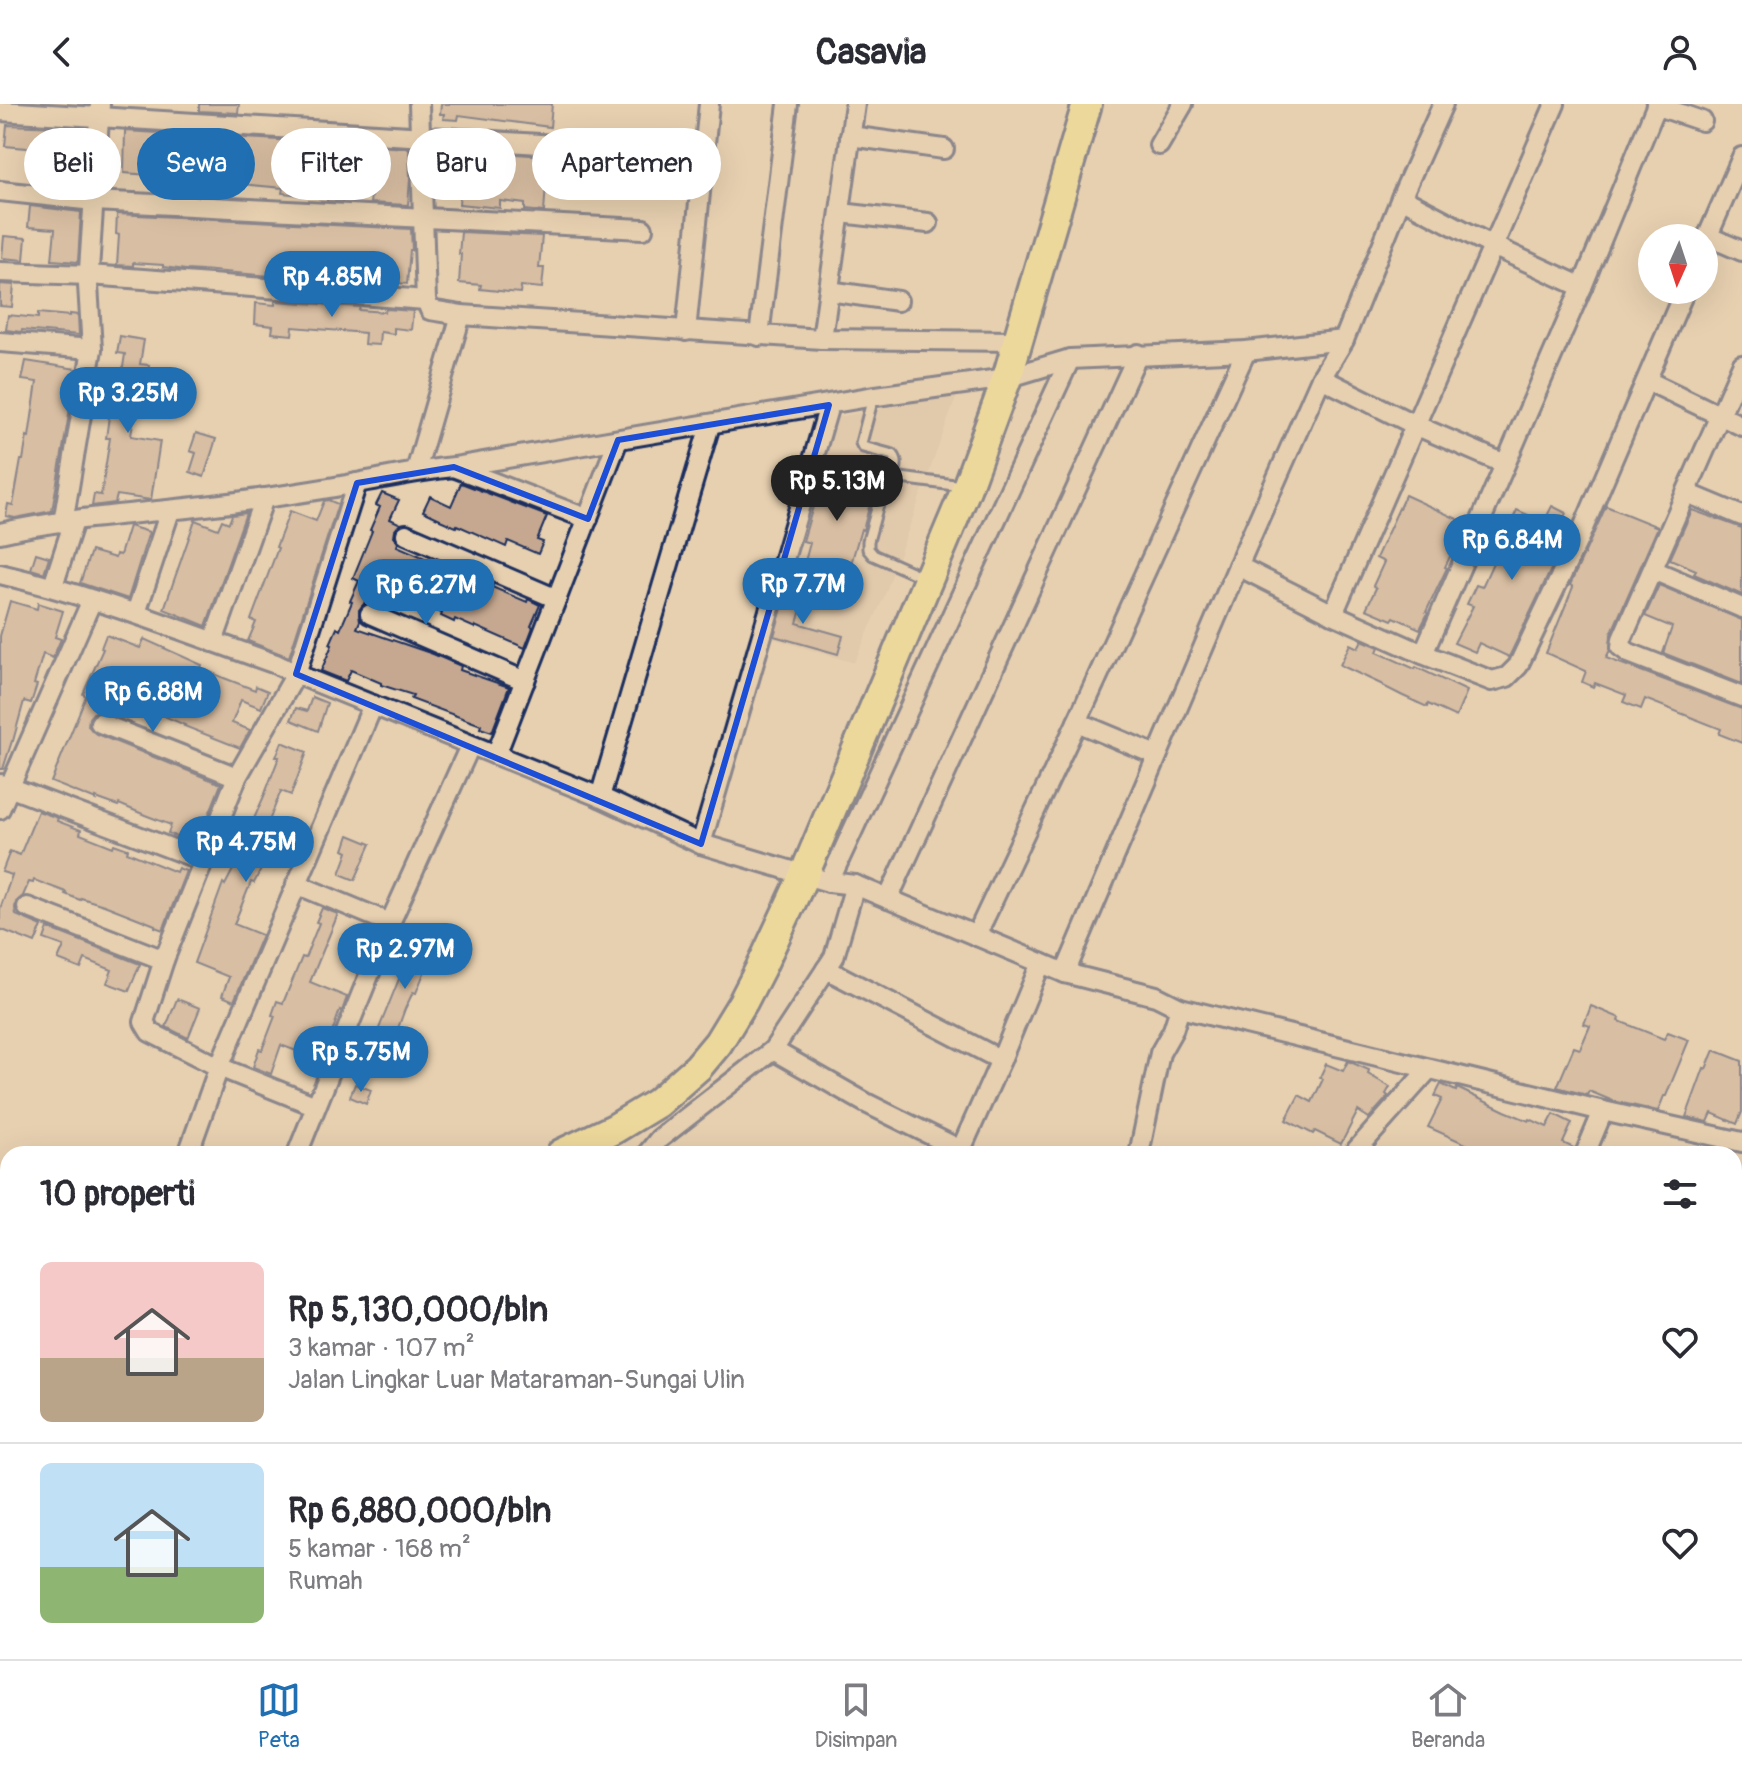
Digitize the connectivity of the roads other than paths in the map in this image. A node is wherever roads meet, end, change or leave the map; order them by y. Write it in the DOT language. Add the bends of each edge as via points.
graph roads {
  1 [pos="419,104"];
  2 [pos="709,104"];
  3 [pos="788,104"];
  4 [pos="855,104"];
  5 [pos="1087,104"];
  6 [pos="1183,104"];
  7 [pos="1443,104"];
  8 [pos="1555,104"];
  9 [pos="1657,105"];
  10 [pos="0,111"];
  11 [pos="100,111"];
  12 [pos="1702,121"];
  13 [pos="420,128"];
  14 [pos="407,136"];
  15 [pos="850,136"];
  16 [pos="1159,145"];
  17 [pos="944,149"];
  18 [pos="1742,157"];
  19 [pos="0,191"];
  20 [pos="1401,198"];
  21 [pos="423,200"];
  22 [pos="94,201"];
  23 [pos="841,213"];
  24 [pos="424,218"];
  25 [pos="928,223"];
  26 [pos="1713,224"];
  27 [pos="643,229"];
  28 [pos="1718,244"];
  29 [pos="1493,246"];
  30 [pos="1742,251"];
  31 [pos="0,272"];
  32 [pos="89,275"];
  33 [pos="1582,287"];
  34 [pos="829,291"];
  35 [pos="426,300"];
  36 [pos="898,301"];
  37 [pos="1679,304"];
  38 [pos="461,315"];
  39 [pos="686,331"];
  40 [pos="759,336"];
  41 [pos="822,339"];
  42 [pos="1344,340"];
  43 [pos="1018,341"];
  44 [pos="0,342"];
  45 [pos="92,349"];
  46 [pos="1246,351"];
  47 [pos="1138,354"];
  48 [pos="1070,359"];
  49 [pos="1742,365"];
  50 [pos="1007,378"];
  51 [pos="1321,378"];
  52 [pos="1648,381"];
  53 [pos="869,397"];
  54 [pos="829,405"];
  55 [pos="1720,417"];
  56 [pos="710,425"];
  57 [pos="1415,425"];
  58 [pos="1742,426"];
  59 [pos="618,440"];
  60 [pos="1505,464"];
  61 [pos="454,467"];
  62 [pos="416,471"];
  63 [pos="893,477"];
  64 [pos="357,483"];
  65 [pos="967,487"];
  66 [pos="1687,493"];
  67 [pos="264,498"];
  68 [pos="170,511"];
  69 [pos="1742,516"];
  70 [pos="588,519"];
  71 [pos="69,522"];
  72 [pos="0,533"];
  73 [pos="406,534"];
  74 [pos="1238,566"];
  75 [pos="1653,570"];
  76 [pos="0,574"];
  77 [pos="928,579"];
  78 [pos="53,586"];
  79 [pos="557,599"];
  80 [pos="92,600"];
  81 [pos="1742,608"];
  82 [pos="136,613"];
  83 [pos="370,614"];
  84 [pos="1333,614"];
  85 [pos="213,642"];
  86 [pos="1423,654"];
  87 [pos="296,674"];
  88 [pos="525,681"];
  89 [pos="1742,697"];
  90 [pos="373,705"];
  91 [pos="1077,722"];
  92 [pos="100,723"];
  93 [pos="470,746"];
  94 [pos="496,755"];
  95 [pos="1156,755"];
  96 [pos="237,777"];
  97 [pos="5,785"];
  98 [pos="600,797"];
  99 [pos="0,809"];
  100 [pos="701,844"];
  101 [pos="204,861"];
  102 [pos="816,879"];
  103 [pos="296,884"];
  104 [pos="855,885"];
  105 [pos="888,899"];
  106 [pos="27,907"];
  107 [pos="390,923"];
  108 [pos="976,936"];
  109 [pos="164,960"];
  110 [pos="1041,963"];
  111 [pos="826,969"];
  112 [pos="1065,973"];
  113 [pos="1180,1008"];
  114 [pos="773,1050"];
  115 [pos="1001,1060"];
  116 [pos="219,1067"];
  117 [pos="1429,1069"];
  118 [pos="316,1106"];
  119 [pos="1603,1111"];
  120 [pos="1742,1142"];
  121 [pos="191,1146"];
  122 [pos="300,1146"];
  123 [pos="578,1146"];
  124 [pos="653,1146"];
  125 [pos="948,1146"];
  126 [pos="963,1146"];
  127 [pos="1141,1146"];
  128 [pos="1360,1146"];
  129 [pos="1588,1146"];
  1 -- 13 [label="street"];
  2 -- 39 [label="street"];
  3 -- 40 [label="street"];
  4 -- 15 [label="street"];
  5 -- 43 [label="main road"];
  6 -- 16 [label="street"];
  7 -- 20 [label="street"];
  8 -- 29 [label="street"];
  9 -- 12 [label="street"];
  9 -- 33 [label="street"];
  10 -- 11 [label="street"];
  11 -- 14 [label="street"];
  11 -- 22 [label="street"];
  15 -- 17 [label="street"];
  15 -- 23 [label="street"];
  18 -- 26 [label="street"];
  19 -- 22 [label="street"];
  20 -- 29 [label="street"];
  20 -- 42 [label="street"];
  21 -- 24 [label="street"];
  22 -- 24 [label="street"];
  22 -- 32 [label="street"];
  23 -- 25 [label="street"];
  23 -- 34 [label="street"];
  24 -- 27 [label="street"];
  24 -- 35 [label="street"];
  28 -- 30 [label="street"];
  29 -- 33 [label="street"];
  29 -- 57 [label="street"];
  31 -- 32 [label="street"];
  32 -- 35 [label="street"];
  32 -- 45 [label="street"];
  33 -- 60 [label="street"];
  34 -- 36 [label="street"];
  34 -- 41 [label="street"];
  35 -- 38 [label="street" via="430,310"];
  37 -- 52 [label="street"];
  38 -- 39 [label="street"];
  38 -- 62 [label="street"];
  39 -- 40 [label="street"];
  40 -- 41 [label="street"];
  41 -- 43 [label="street"];
  42 -- 46 [label="street"];
  42 -- 51 [label="street"];
  43 -- 50 [label="main road"];
  44 -- 45 [label="street"];
  45 -- 71 [label="street"];
  46 -- 47 [label="street"];
  46 -- 91 [label="street"];
  47 -- 48 [label="street"];
  47 -- 105 [label="street"];
  48 -- 50 [label="street"];
  48 -- 102 [label="street"];
  49 -- 55 [label="street"];
  50 -- 53 [label="street"];
  50 -- 65 [label="main road"];
  51 -- 57 [label="street"];
  51 -- 74 [label="street"];
  52 -- 55 [label="street"];
  52 -- 86 [label="street" via="1518,666 1507,677 1492,681"];
  53 -- 54 [label="street"];
  53 -- 63 [label="lane" via="861,443 896,458"];
  54 -- 56 [label="street"];
  54 -- 100 [label="street"];
  55 -- 58 [label="street"];
  55 -- 66 [label="street"];
  56 -- 59 [label="street"];
  56 -- 98 [label="street"];
  57 -- 60 [label="street"];
  57 -- 84 [label="street"];
  59 -- 61 [label="street"];
  59 -- 70 [label="street"];
  60 -- 86 [label="street"];
  61 -- 62 [label="street"];
  61 -- 70 [label="street"];
  62 -- 64 [label="street"];
  63 -- 65 [label="lane"];
  63 -- 77 [label="lane" via="884,483 868,549"];
  64 -- 67 [label="street"];
  64 -- 87 [label="street"];
  65 -- 77 [label="main road"];
  66 -- 69 [label="street"];
  66 -- 75 [label="street"];
  67 -- 68 [label="street"];
  67 -- 85 [label="street"];
  68 -- 71 [label="street"];
  68 -- 82 [label="street"];
  70 -- 79 [label="street"];
  71 -- 72 [label="street"];
  71 -- 78 [label="street"];
  73 -- 79 [label="street"];
  74 -- 84 [label="street"];
  74 -- 95 [label="street"];
  75 -- 81 [label="street"];
  75 -- 89 [label="street" via="1621,647"];
  76 -- 78 [label="street"];
  77 -- 102 [label="main road"];
  78 -- 80 [label="street"];
  79 -- 88 [label="street"];
  80 -- 82 [label="street"];
  80 -- 97 [label="street"];
  82 -- 85 [label="street"];
  83 -- 88 [label="street"];
  84 -- 86 [label="street"];
  85 -- 87 [label="street"];
  87 -- 90 [label="street"];
  87 -- 96 [label="street"];
  88 -- 94 [label="street"];
  90 -- 93 [label="street"];
  90 -- 103 [label="street"];
  91 -- 95 [label="street"];
  91 -- 108 [label="street"];
  92 -- 96 [label="street"];
  93 -- 94 [label="street"];
  93 -- 107 [label="street"];
  94 -- 98 [label="street"];
  95 -- 112 [label="street"];
  96 -- 101 [label="street"];
  97 -- 99 [label="street"];
  97 -- 101 [label="street"];
  98 -- 100 [label="street"];
  100 -- 102 [label="street"];
  101 -- 109 [label="street"];
  102 -- 104 [label="street"];
  102 -- 123 [label="main road" via="718,1043 698,1067 657,1103"];
  103 -- 107 [label="street"];
  103 -- 116 [label="street"];
  104 -- 105 [label="street"];
  104 -- 111 [label="street"];
  105 -- 108 [label="street"];
  106 -- 109 [label="street"];
  107 -- 118 [label="street"];
  108 -- 110 [label="street"];
  109 -- 116 [label="street" via="144,1022 150,1032"];
  110 -- 112 [label="street"];
  110 -- 115 [label="street"];
  111 -- 114 [label="street"];
  111 -- 115 [label="street"];
  112 -- 113 [label="street" via="1156,996"];
  113 -- 117 [label="street"];
  113 -- 127 [label="street" via="1160,1053"];
  114 -- 124 [label="street"];
  114 -- 125 [label="street"];
  115 -- 126 [label="street"];
  116 -- 118 [label="street"];
  116 -- 121 [label="street"];
  117 -- 119 [label="street"];
  117 -- 128 [label="street"];
  118 -- 122 [label="street"];
  119 -- 120 [label="street"];
  119 -- 129 [label="street"];
}
